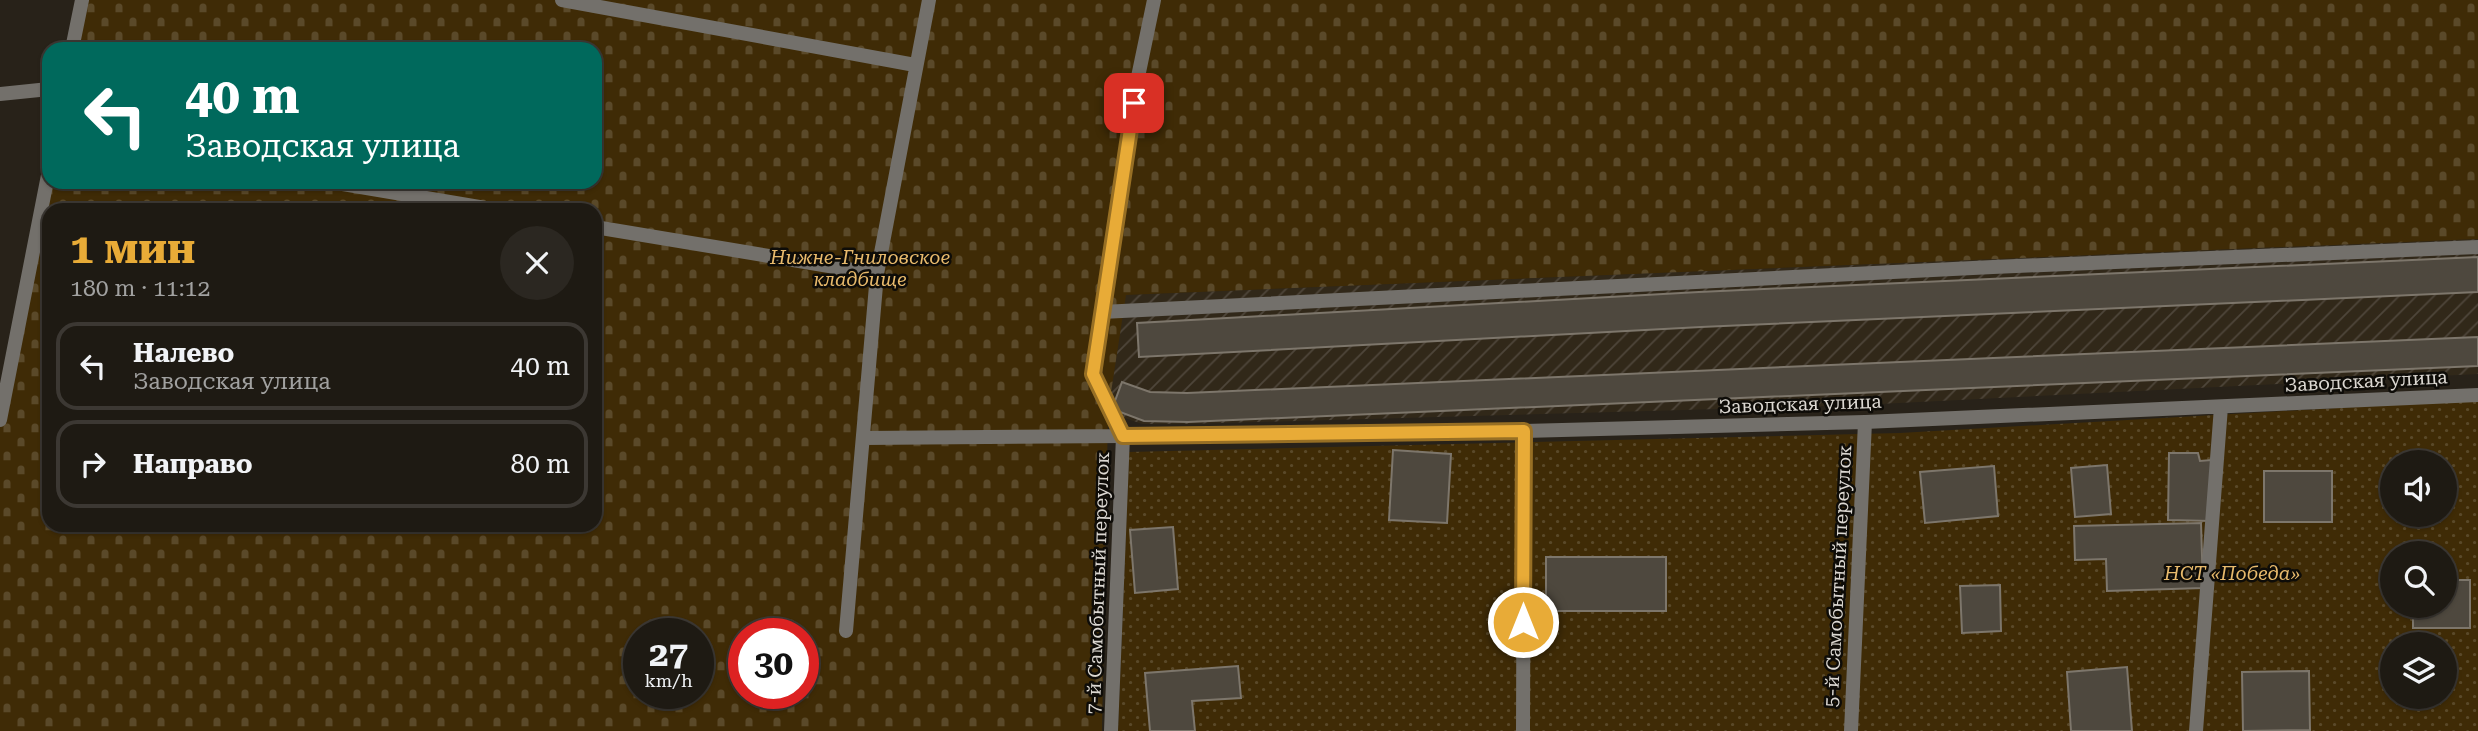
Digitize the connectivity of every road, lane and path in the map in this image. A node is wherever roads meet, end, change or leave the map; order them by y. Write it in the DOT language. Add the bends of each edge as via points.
graph roads {
  1 [pos="82,0"];
  2 [pos="562,0"];
  3 [pos="929,0"];
  4 [pos="1154,0"];
  5 [pos="73,42"];
  6 [pos="915,65"];
  7 [pos="42,90"];
  8 [pos="0,94"];
  9 [pos="372,189"];
  10 [pos="456,203"];
  11 [pos="42,206"];
  12 [pos="602,228"];
  13 [pos="2478,247"];
  14 [pos="877,274"];
  15 [pos="1102,312"];
  16 [pos="2478,395"];
  17 [pos="2221,407"];
  18 [pos="0,420"];
  19 [pos="1865,422"];
  20 [pos="1524,431"];
  21 [pos="1123,436"];
  22 [pos="864,438"];
  23 [pos="846,631"];
  24 [pos="1111,731"];
  25 [pos="1523,731"];
  26 [pos="1851,731"];
  27 [pos="2196,731"];
  1 -- 5 [label="street"];
  2 -- 6 [label="street"];
  3 -- 6 [label="street"];
  4 -- 15 [label="street"];
  6 -- 14 [label="street"];
  7 -- 8 [label="street"];
  9 -- 10 [label="street"];
  11 -- 18 [label="street"];
  12 -- 14 [label="street"];
  13 -- 15 [label="street"];
  14 -- 22 [label="street"];
  15 -- 21 [label="street" via="1093,374"];
  16 -- 17 [label="street, Заводская улица"];
  17 -- 19 [label="street, Заводская улица"];
  17 -- 27 [label="street"];
  19 -- 20 [label="street, Заводская улица"];
  19 -- 26 [label="street, 5-й Самобытный переулок"];
  20 -- 21 [label="street, Заводская улица"];
  20 -- 25 [label="street"];
  21 -- 22 [label="street, Заводская улица"];
  21 -- 24 [label="street, 7-й Самобытный переулок"];
  22 -- 23 [label="street"];
}
